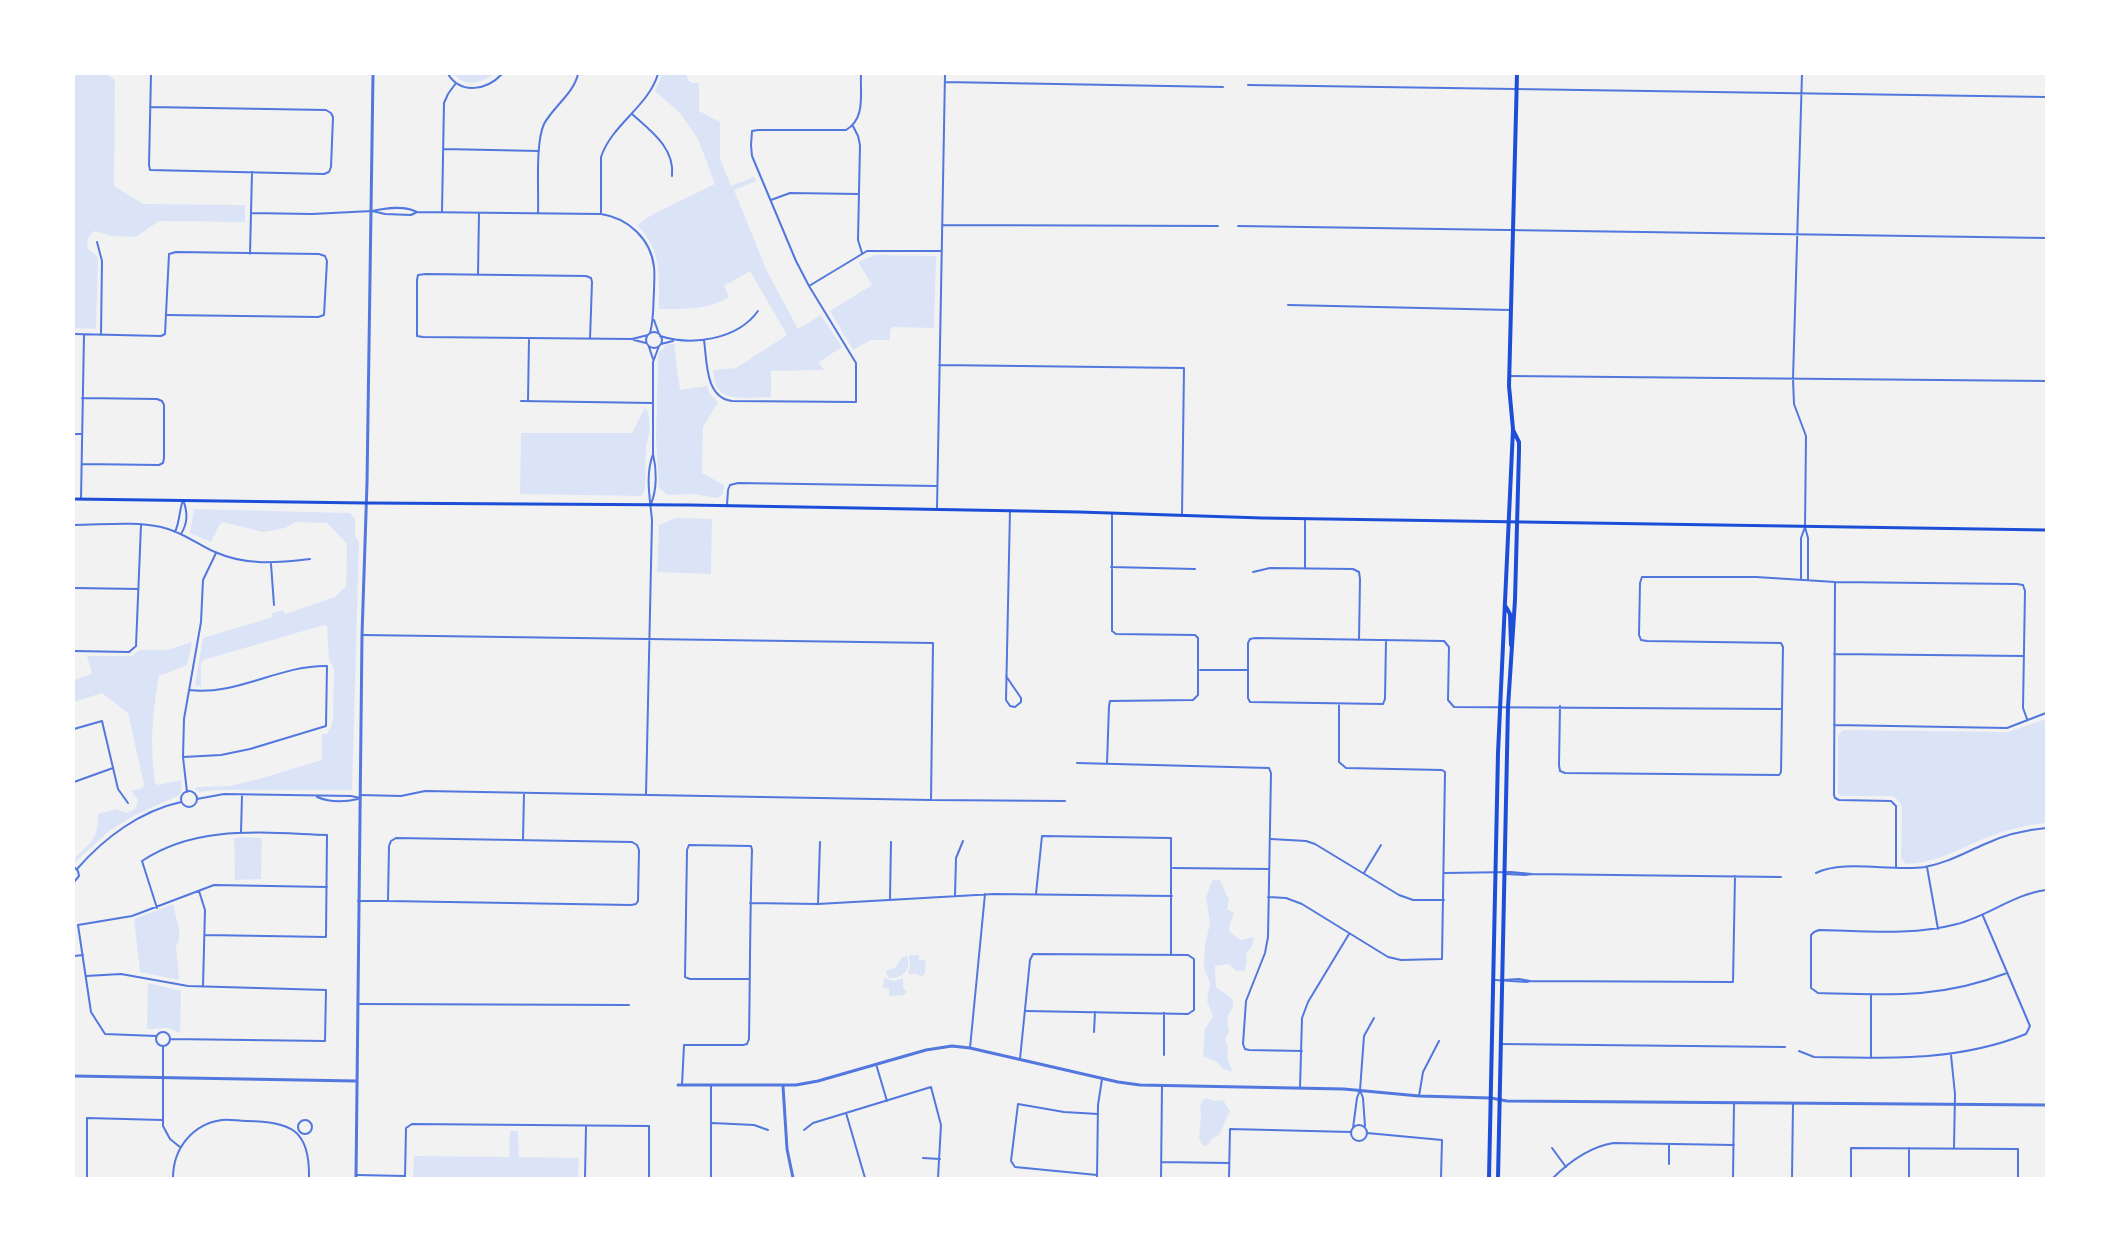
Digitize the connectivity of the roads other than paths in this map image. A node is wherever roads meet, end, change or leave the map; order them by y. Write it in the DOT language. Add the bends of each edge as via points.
graph roads {
  1 [pos="151,74"];
  2 [pos="373,74"];
  3 [pos="448,74"];
  4 [pos="502,74"];
  5 [pos="578,74"];
  6 [pos="658,74"];
  7 [pos="861,74"];
  8 [pos="945,74"];
  9 [pos="1517,74"];
  10 [pos="1802,74"];
  11 [pos="945,82"];
  12 [pos="456,83"];
  13 [pos="1248,85"];
  14 [pos="1223,87"];
  15 [pos="1516,89"];
  16 [pos="1801,94"];
  17 [pos="2046,97"];
  18 [pos="150,107"];
  19 [pos="632,114"];
  20 [pos="853,126"];
  21 [pos="444,149"];
  22 [pos="539,151"];
  23 [pos="252,172"];
  24 [pos="672,176"];
  25 [pos="859,194"];
  26 [pos="771,200"];
  27 [pos="372,212"];
  28 [pos="417,212"];
  29 [pos="442,212"];
  30 [pos="251,213"];
  31 [pos="478,213"];
  32 [pos="538,213"];
  33 [pos="601,214"];
  34 [pos="942,225"];
  35 [pos="1218,226"];
  36 [pos="1238,226"];
  37 [pos="1513,230"];
  38 [pos="1798,235"];
  39 [pos="2046,238"];
  40 [pos="97,242"];
  41 [pos="941,251"];
  42 [pos="250,254"];
  43 [pos="862,254"];
  44 [pos="478,275"];
  45 [pos="809,286"];
  46 [pos="1288,305"];
  47 [pos="1511,310"];
  48 [pos="758,311"];
  49 [pos="167,315"];
  50 [pos="654,320"];
  51 [pos="74,334"];
  52 [pos="84,334"];
  53 [pos="649,334"];
  54 [pos="102,335"];
  55 [pos="659,335"];
  56 [pos="529,338"];
  57 [pos="590,339"];
  58 [pos="632,339"];
  59 [pos="704,339"];
  60 [pos="675,340"];
  61 [pos="648,344"];
  62 [pos="659,345"];
  63 [pos="653,362"];
  64 [pos="939,365"];
  65 [pos="1509,376"];
  66 [pos="1793,379"];
  67 [pos="2046,381"];
  68 [pos="82,398"];
  69 [pos="521,401"];
  70 [pos="528,401"];
  71 [pos="653,403"];
  72 [pos="1513,429"];
  73 [pos="74,434"];
  74 [pos="82,434"];
  75 [pos="652,454"];
  76 [pos="82,464"];
  77 [pos="937,486"];
  78 [pos="74,499"];
  79 [pos="81,499"];
  80 [pos="183,500"];
  81 [pos="366,503"];
  82 [pos="651,504"];
  83 [pos="727,506"];
  84 [pos="937,509"];
  85 [pos="1010,510"];
  86 [pos="1112,513"];
  87 [pos="1182,515"];
  88 [pos="1305,519"];
  89 [pos="1510,522"];
  90 [pos="1518,522"];
  91 [pos="74,525"];
  92 [pos="141,525"];
  93 [pos="1805,527"];
  94 [pos="2046,530"];
  95 [pos="175,532"];
  96 [pos="181,534"];
  97 [pos="216,553"];
  98 [pos="310,559"];
  99 [pos="271,564"];
  100 [pos="1111,567"];
  101 [pos="1305,568"];
  102 [pos="1195,569"];
  103 [pos="1253,572"];
  104 [pos="1801,579"];
  105 [pos="1808,580"];
  106 [pos="1835,582"];
  107 [pos="74,588"];
  108 [pos="138,589"];
  109 [pos="274,604"];
  110 [pos="1506,607"];
  111 [pos="362,635"];
  112 [pos="649,639"];
  113 [pos="1359,640"];
  114 [pos="1386,640"];
  115 [pos="1512,649"];
  116 [pos="74,651"];
  117 [pos="1834,654"];
  118 [pos="2023,656"];
  119 [pos="1199,670"];
  120 [pos="1248,670"];
  121 [pos="1006,676"];
  122 [pos="189,690"];
  123 [pos="1339,705"];
  124 [pos="1560,706"];
  125 [pos="1500,707"];
  126 [pos="1508,707"];
  127 [pos="1782,709"];
  128 [pos="2046,713"];
  129 [pos="2027,719"];
  130 [pos="1834,725"];
  131 [pos="74,729"];
  132 [pos="183,757"];
  133 [pos="1077,763"];
  134 [pos="1107,764"];
  135 [pos="114,768"];
  136 [pos="74,782"];
  137 [pos="187,792"];
  138 [pos="524,793"];
  139 [pos="242,795"];
  140 [pos="646,795"];
  141 [pos="360,797"];
  142 [pos="197,798"];
  143 [pos="931,800"];
  144 [pos="1065,801"];
  145 [pos="181,802"];
  146 [pos="128,803"];
  147 [pos="2046,828"];
  148 [pos="241,832"];
  149 [pos="1269,839"];
  150 [pos="523,840"];
  151 [pos="963,841"];
  152 [pos="820,842"];
  153 [pos="891,842"];
  154 [pos="1381,845"];
  155 [pos="1927,867"];
  156 [pos="75,868"];
  157 [pos="1172,868"];
  158 [pos="1896,868"];
  159 [pos="1269,869"];
  160 [pos="1364,873"];
  161 [pos="1444,873"];
  162 [pos="1495,873"];
  163 [pos="1503,873"];
  164 [pos="1816,873"];
  165 [pos="1735,876"];
  166 [pos="1781,877"];
  167 [pos="74,882"];
  168 [pos="327,887"];
  169 [pos="2046,890"];
  170 [pos="199,891"];
  171 [pos="985,894"];
  172 [pos="1036,894"];
  173 [pos="955,896"];
  174 [pos="1172,896"];
  175 [pos="1268,897"];
  176 [pos="890,900"];
  177 [pos="1444,900"];
  178 [pos="358,901"];
  179 [pos="388,901"];
  180 [pos="750,903"];
  181 [pos="818,904"];
  182 [pos="157,908"];
  183 [pos="1983,915"];
  184 [pos="1938,929"];
  185 [pos="1349,934"];
  186 [pos="205,935"];
  187 [pos="83,954"];
  188 [pos="1171,954"];
  189 [pos="74,956"];
  190 [pos="2007,974"];
  191 [pos="86,976"];
  192 [pos="750,979"];
  193 [pos="1494,981"];
  194 [pos="1502,981"];
  195 [pos="203,987"];
  196 [pos="1871,994"];
  197 [pos="357,1004"];
  198 [pos="629,1005"];
  199 [pos="1026,1011"];
  200 [pos="1095,1012"];
  201 [pos="1164,1013"];
  202 [pos="1374,1018"];
  203 [pos="1094,1032"];
  204 [pos="156,1036"];
  205 [pos="170,1039"];
  206 [pos="1439,1041"];
  207 [pos="1500,1044"];
  208 [pos="163,1046"];
  209 [pos="1785,1047"];
  210 [pos="970,1048"];
  211 [pos="1302,1051"];
  212 [pos="1799,1052"];
  213 [pos="1951,1054"];
  214 [pos="1164,1055"];
  215 [pos="1871,1058"];
  216 [pos="1020,1059"];
  217 [pos="876,1064"];
  218 [pos="74,1076"];
  219 [pos="162,1077"];
  220 [pos="1102,1079"];
  221 [pos="356,1082"];
  222 [pos="680,1085"];
  223 [pos="711,1085"];
  224 [pos="783,1086"];
  225 [pos="1162,1086"];
  226 [pos="1300,1088"];
  227 [pos="1360,1090"];
  228 [pos="1419,1096"];
  229 [pos="1491,1098"];
  230 [pos="887,1101"];
  231 [pos="1499,1101"];
  232 [pos="1793,1103"];
  233 [pos="1734,1104"];
  234 [pos="1954,1104"];
  235 [pos="2046,1105"];
  236 [pos="846,1113"];
  237 [pos="1098,1114"];
  238 [pos="162,1120"];
  239 [pos="711,1123"];
  240 [pos="586,1126"];
  241 [pos="1365,1128"];
  242 [pos="768,1130"];
  243 [pos="804,1130"];
  244 [pos="1352,1130"];
  245 [pos="299,1133"];
  246 [pos="1367,1133"];
  247 [pos="1669,1144"];
  248 [pos="1734,1145"];
  249 [pos="180,1147"];
  250 [pos="1552,1148"];
  251 [pos="1909,1148"];
  252 [pos="1954,1148"];
  253 [pos="923,1158"];
  254 [pos="940,1159"];
  255 [pos="1161,1162"];
  256 [pos="1229,1163"];
  257 [pos="1669,1164"];
  258 [pos="1566,1167"];
  259 [pos="356,1177"];
  260 [pos="405,1177"];
  261 [pos="1097,1177"];
  262 [pos="87,1178"];
  263 [pos="123,1179"];
  264 [pos="173,1179"];
  265 [pos="309,1179"];
  266 [pos="585,1179"];
  267 [pos="649,1179"];
  268 [pos="711,1179"];
  269 [pos="793,1179"];
  270 [pos="865,1179"];
  271 [pos="938,1179"];
  272 [pos="1161,1179"];
  273 [pos="1228,1179"];
  274 [pos="1441,1179"];
  275 [pos="1489,1179"];
  276 [pos="1498,1179"];
  277 [pos="1553,1179"];
  278 [pos="1733,1179"];
  279 [pos="1792,1179"];
  280 [pos="1851,1179"];
  281 [pos="1909,1179"];
  282 [pos="2018,1179"];
  1 -- 18 [label="street"];
  2 -- 27 [label="street"];
  3 -- 12 [label="street"];
  4 -- 12 [label="street" via="482,87 468,88"];
  5 -- 22 [label="street" via="544,124"];
  6 -- 19 [label="street"];
  7 -- 20 [label="street" via="860,112"];
  8 -- 11 [label="street"];
  9 -- 15 [label="main road"];
  10 -- 16 [label="street"];
  11 -- 14 [label="street"];
  11 -- 34 [label="street"];
  12 -- 21 [label="street" via="444,103"];
  13 -- 15 [label="street"];
  15 -- 16 [label="street"];
  15 -- 37 [label="main road"];
  16 -- 17 [label="street"];
  16 -- 38 [label="street"];
  18 -- 23 [label="street" via="150,170"];
  18 -- 23 [label="street" via="331,113 329,172"];
  19 -- 24 [label="street" via="665,147 672,160"];
  19 -- 33 [label="street" via="610,137 601,157"];
  20 -- 25 [label="street" via="860,145"];
  20 -- 26 [label="street" via="838,131 752,131 752,156"];
  21 -- 22 [label="street"];
  21 -- 29 [label="street"];
  22 -- 32 [label="street"];
  23 -- 30 [label="street"];
  25 -- 26 [label="street" via="796,193"];
  25 -- 43 [label="street" via="858,240"];
  26 -- 45 [label="street"];
  27 -- 28 [label="street"];
  27 -- 28 [label="street" via="410,208"];
  27 -- 30 [label="street"];
  27 -- 81 [label="street"];
  28 -- 29 [label="street"];
  29 -- 31 [label="street"];
  30 -- 42 [label="street"];
  31 -- 32 [label="street"];
  31 -- 44 [label="street"];
  32 -- 33 [label="street"];
  33 -- 50 [label="street" via="636,230 651,255"];
  34 -- 35 [label="street"];
  34 -- 41 [label="street"];
  36 -- 37 [label="street"];
  37 -- 38 [label="street"];
  37 -- 47 [label="main road"];
  38 -- 39 [label="street"];
  38 -- 66 [label="street"];
  40 -- 54 [label="street" via="102,261"];
  41 -- 43 [label="street" via="874,250"];
  41 -- 64 [label="street"];
  42 -- 49 [label="street" via="169,254"];
  42 -- 49 [label="street" via="325,256 324,315"];
  43 -- 45 [label="street"];
  44 -- 56 [label="street" via="418,275 417,336"];
  44 -- 57 [label="street" via="591,278"];
  45 -- 59 [label="street" via="856,363 856,402 722,399 711,385"];
  46 -- 47 [label="street"];
  47 -- 65 [label="main road"];
  48 -- 59 [label="street" via="744,325"];
  49 -- 54 [label="street" via="165,334 161,336"];
  50 -- 53 [label="street"];
  50 -- 55 [label="street"];
  51 -- 52 [label="street"];
  52 -- 54 [label="street"];
  52 -- 68 [label="street"];
  53 -- 55 [label="street"];
  53 -- 58 [label="street"];
  53 -- 61 [label="street"];
  55 -- 60 [label="street"];
  55 -- 62 [label="street"];
  56 -- 57 [label="street"];
  56 -- 70 [label="street"];
  57 -- 58 [label="street"];
  58 -- 61 [label="street"];
  59 -- 60 [label="street"];
  60 -- 62 [label="street"];
  61 -- 62 [label="street" via="654,348"];
  61 -- 63 [label="street"];
  62 -- 63 [label="street"];
  63 -- 71 [label="street"];
  64 -- 77 [label="street"];
  64 -- 87 [label="street" via="1184,368"];
  65 -- 66 [label="street"];
  65 -- 72 [label="main road"];
  66 -- 67 [label="street"];
  66 -- 93 [label="street" via="1794,404 1806,436"];
  68 -- 74 [label="street"];
  68 -- 76 [label="street" via="157,399 164,405 163,463"];
  69 -- 70 [label="street"];
  70 -- 71 [label="street"];
  71 -- 75 [label="street"];
  72 -- 89 [label="main road"];
  72 -- 90 [label="main road" via="1519,442"];
  73 -- 74 [label="street"];
  74 -- 76 [label="street"];
  75 -- 82 [label="street" via="648,495"];
  75 -- 82 [label="street" via="656,465"];
  76 -- 79 [label="street"];
  77 -- 83 [label="street" via="738,483 729,487"];
  77 -- 84 [label="street"];
  78 -- 79 [label="main road"];
  79 -- 80 [label="main road"];
  80 -- 81 [label="main road"];
  80 -- 95 [label="street"];
  80 -- 96 [label="street" via="187,509"];
  81 -- 82 [label="main road"];
  81 -- 111 [label="street"];
  82 -- 83 [label="main road"];
  82 -- 112 [label="street"];
  83 -- 84 [label="main road"];
  84 -- 85 [label="main road"];
  85 -- 86 [label="main road"];
  85 -- 121 [label="street"];
  86 -- 87 [label="main road"];
  86 -- 100 [label="street"];
  87 -- 88 [label="main road"];
  88 -- 89 [label="main road"];
  88 -- 101 [label="street"];
  89 -- 90 [label="main road"];
  89 -- 110 [label="main road"];
  90 -- 93 [label="main road"];
  90 -- 115 [label="main road"];
  91 -- 92 [label="street"];
  92 -- 95 [label="street"];
  92 -- 108 [label="street"];
  93 -- 94 [label="main road"];
  93 -- 104 [label="street"];
  93 -- 105 [label="street"];
  95 -- 96 [label="street"];
  96 -- 97 [label="street"];
  97 -- 99 [label="street"];
  97 -- 122 [label="street" via="203,580 201,622"];
  98 -- 99 [label="street"];
  99 -- 109 [label="street"];
  100 -- 102 [label="street"];
  100 -- 119 [label="street" via="1112,632 1195,635"];
  101 -- 103 [label="street"];
  101 -- 113 [label="street" via="1359,572"];
  104 -- 105 [label="street"];
  104 -- 127 [label="street" via="1642,577 1640,584 1641,640 1781,643"];
  105 -- 106 [label="street"];
  106 -- 117 [label="street"];
  106 -- 118 [label="street" via="2024,585"];
  107 -- 108 [label="street"];
  108 -- 116 [label="street" via="133,650"];
  110 -- 115 [label="main road"];
  110 -- 125 [label="main road"];
  111 -- 112 [label="street"];
  111 -- 141 [label="street"];
  112 -- 140 [label="street"];
  112 -- 143 [label="street" via="933,643"];
  113 -- 114 [label="street"];
  113 -- 120 [label="street" via="1250,639"];
  114 -- 123 [label="street" via="1383,704"];
  114 -- 125 [label="street" via="1447,643 1450,704"];
  115 -- 126 [label="main road"];
  117 -- 118 [label="street"];
  117 -- 130 [label="street"];
  118 -- 129 [label="street" via="2023,708"];
  119 -- 120 [label="street"];
  119 -- 134 [label="street" via="1196,699 1110,701"];
  120 -- 123 [label="street" via="1250,702"];
  121 -- 121 [label="street" via="1006,700 1016,707 1021,702 1020,694"];
  122 -- 132 [label="street"];
  122 -- 132 [label="street" via="228,689 286,671 327,666 326,726 250,748"];
  123 -- 161 [label="street" via="1341,766 1445,772"];
  124 -- 126 [label="street"];
  124 -- 127 [label="street"];
  124 -- 127 [label="street" via="1560,771 1565,773 1779,775"];
  125 -- 126 [label="street"];
  125 -- 162 [label="main road"];
  126 -- 163 [label="main road"];
  128 -- 129 [label="street"];
  129 -- 130 [label="street" via="2007,728"];
  130 -- 158 [label="street" via="1834,798 1894,802"];
  131 -- 135 [label="street" via="102,721"];
  132 -- 137 [label="street"];
  133 -- 134 [label="street"];
  134 -- 149 [label="street" via="1269,768"];
  135 -- 136 [label="street"];
  135 -- 146 [label="street" via="118,789"];
  137 -- 142 [label="street"];
  137 -- 145 [label="street"];
  138 -- 140 [label="street"];
  138 -- 141 [label="street" via="425,791"];
  138 -- 150 [label="street"];
  139 -- 141 [label="street" via="317,796 350,801"];
  139 -- 142 [label="street"];
  139 -- 148 [label="street"];
  140 -- 143 [label="street"];
  141 -- 178 [label="street"];
  142 -- 145 [label="street" via="192,807"];
  143 -- 144 [label="street"];
  145 -- 156 [label="street" via="129,824"];
  147 -- 155 [label="street" via="2009,835"];
  148 -- 168 [label="street" via="327,835"];
  148 -- 182 [label="street" via="178,843 142,861"];
  149 -- 159 [label="street"];
  149 -- 160 [label="street" via="1306,841"];
  150 -- 179 [label="street" via="396,838 388,846"];
  150 -- 179 [label="street" via="632,842 639,850 636,904"];
  151 -- 173 [label="street" via="956,858"];
  152 -- 181 [label="street"];
  153 -- 176 [label="street"];
  154 -- 160 [label="street"];
  155 -- 158 [label="street"];
  155 -- 184 [label="street"];
  156 -- 167 [label="street" via="79,876"];
  157 -- 159 [label="street"];
  157 -- 172 [label="street" via="1171,838 1042,836"];
  157 -- 174 [label="street"];
  158 -- 164 [label="street" via="1831,867"];
  159 -- 175 [label="street"];
  160 -- 177 [label="street" via="1407,898"];
  161 -- 162 [label="street"];
  161 -- 177 [label="street"];
  162 -- 163 [label="street"];
  162 -- 193 [label="main road"];
  163 -- 165 [label="street"];
  163 -- 194 [label="main road"];
  165 -- 166 [label="street"];
  165 -- 194 [label="street" via="1733,982"];
  168 -- 170 [label="street" via="229,884"];
  168 -- 186 [label="street" via="326,938"];
  169 -- 183 [label="street" via="2019,897"];
  170 -- 182 [label="street"];
  170 -- 186 [label="street" via="205,910"];
  171 -- 172 [label="street"];
  171 -- 173 [label="street"];
  171 -- 210 [label="street"];
  172 -- 174 [label="street"];
  173 -- 176 [label="street"];
  174 -- 188 [label="street"];
  175 -- 185 [label="street" via="1302,904"];
  175 -- 211 [label="street" via="1266,945 1244,1008 1243,1044 1245,1048"];
  176 -- 181 [label="street"];
  177 -- 185 [label="street" via="1442,959 1392,958"];
  178 -- 179 [label="street"];
  178 -- 197 [label="street"];
  180 -- 181 [label="street"];
  180 -- 192 [label="street"];
  180 -- 192 [label="street" via="750,846 689,845 685,977"];
  182 -- 187 [label="street" via="111,921 78,925"];
  183 -- 184 [label="street"];
  183 -- 190 [label="street"];
  184 -- 196 [label="street" via="1814,932 1810,988 1813,992"];
  185 -- 211 [label="street" via="1308,1002 1302,1018"];
  186 -- 195 [label="street"];
  187 -- 189 [label="street"];
  187 -- 191 [label="street"];
  188 -- 199 [label="street" via="1033,954"];
  188 -- 201 [label="street" via="1194,959 1194,1010 1188,1014"];
  190 -- 196 [label="street" via="1944,992"];
  190 -- 213 [label="street" via="2029,1030 2003,1042"];
  191 -- 195 [label="street" via="121,974"];
  191 -- 204 [label="street" via="91,1012 105,1034"];
  192 -- 222 [label="street" via="747,1044 684,1045"];
  193 -- 194 [label="street"];
  193 -- 229 [label="main road"];
  194 -- 207 [label="main road"];
  195 -- 205 [label="street" via="326,990 325,1041"];
  196 -- 215 [label="street"];
  197 -- 198 [label="street"];
  197 -- 221 [label="street"];
  199 -- 200 [label="street"];
  199 -- 216 [label="street"];
  200 -- 201 [label="street"];
  200 -- 203 [label="street"];
  201 -- 214 [label="street"];
  202 -- 227 [label="street" via="1364,1036"];
  204 -- 205 [label="street" via="165,1032"];
  204 -- 208 [label="street" via="157,1043"];
  205 -- 208 [label="street"];
  206 -- 228 [label="street" via="1423,1072"];
  207 -- 209 [label="street"];
  207 -- 231 [label="main road"];
  208 -- 219 [label="street"];
  210 -- 216 [label="street"];
  210 -- 217 [label="street" via="940,1047"];
  211 -- 226 [label="street"];
  212 -- 215 [label="street" via="1814,1057"];
  213 -- 215 [label="street"];
  213 -- 234 [label="street"];
  216 -- 220 [label="street"];
  217 -- 224 [label="street" via="810,1083"];
  217 -- 230 [label="street"];
  218 -- 219 [label="street"];
  219 -- 221 [label="street"];
  219 -- 238 [label="street"];
  220 -- 225 [label="street"];
  220 -- 237 [label="street"];
  221 -- 259 [label="street"];
  222 -- 223 [label="street"];
  223 -- 224 [label="street"];
  223 -- 239 [label="street"];
  224 -- 269 [label="street"];
  225 -- 226 [label="street"];
  225 -- 255 [label="street"];
  226 -- 227 [label="street"];
  227 -- 228 [label="street"];
  227 -- 241 [label="street"];
  227 -- 244 [label="street"];
  228 -- 229 [label="street"];
  229 -- 231 [label="street"];
  229 -- 275 [label="main road"];
  230 -- 236 [label="street"];
  230 -- 254 [label="street" via="931,1088 941,1125"];
  231 -- 233 [label="street"];
  231 -- 276 [label="main road"];
  232 -- 233 [label="street"];
  232 -- 234 [label="street"];
  232 -- 279 [label="street"];
  233 -- 248 [label="street"];
  234 -- 235 [label="street"];
  234 -- 252 [label="street"];
  236 -- 243 [label="street" via="813,1123"];
  236 -- 270 [label="street"];
  237 -- 261 [label="street"];
  237 -- 261 [label="street" via="1018,1104 1012,1166"];
  238 -- 249 [label="street" via="167,1136"];
  238 -- 262 [label="street" via="87,1118"];
  239 -- 242 [label="street" via="754,1125"];
  239 -- 268 [label="street"];
  240 -- 260 [label="street" via="408,1125"];
  240 -- 266 [label="street"];
  240 -- 267 [label="street" via="649,1126"];
  241 -- 244 [label="street" via="1360,1125"];
  241 -- 246 [label="street"];
  244 -- 246 [label="street" via="1354,1138 1360,1140"];
  244 -- 256 [label="street" via="1230,1130"];
  245 -- 245 [label="street" via="310,1132 311,1124 301,1122"];
  245 -- 249 [label="street" via="277,1122 223,1120 194,1132"];
  245 -- 265 [label="street" via="309,1155"];
  246 -- 274 [label="street" via="1442,1140"];
  247 -- 248 [label="street"];
  247 -- 257 [label="street"];
  247 -- 258 [label="street" via="1602,1145"];
  248 -- 278 [label="street"];
  249 -- 264 [label="street"];
  250 -- 258 [label="street"];
  251 -- 252 [label="street"];
  251 -- 280 [label="street" via="1851,1148"];
  251 -- 281 [label="street"];
  252 -- 282 [label="street" via="2018,1149"];
  253 -- 254 [label="street"];
  254 -- 271 [label="street"];
  255 -- 256 [label="street"];
  255 -- 272 [label="street"];
  256 -- 273 [label="street"];
  258 -- 277 [label="street"];
  259 -- 260 [label="street"];
  262 -- 263 [label="street"];
}
